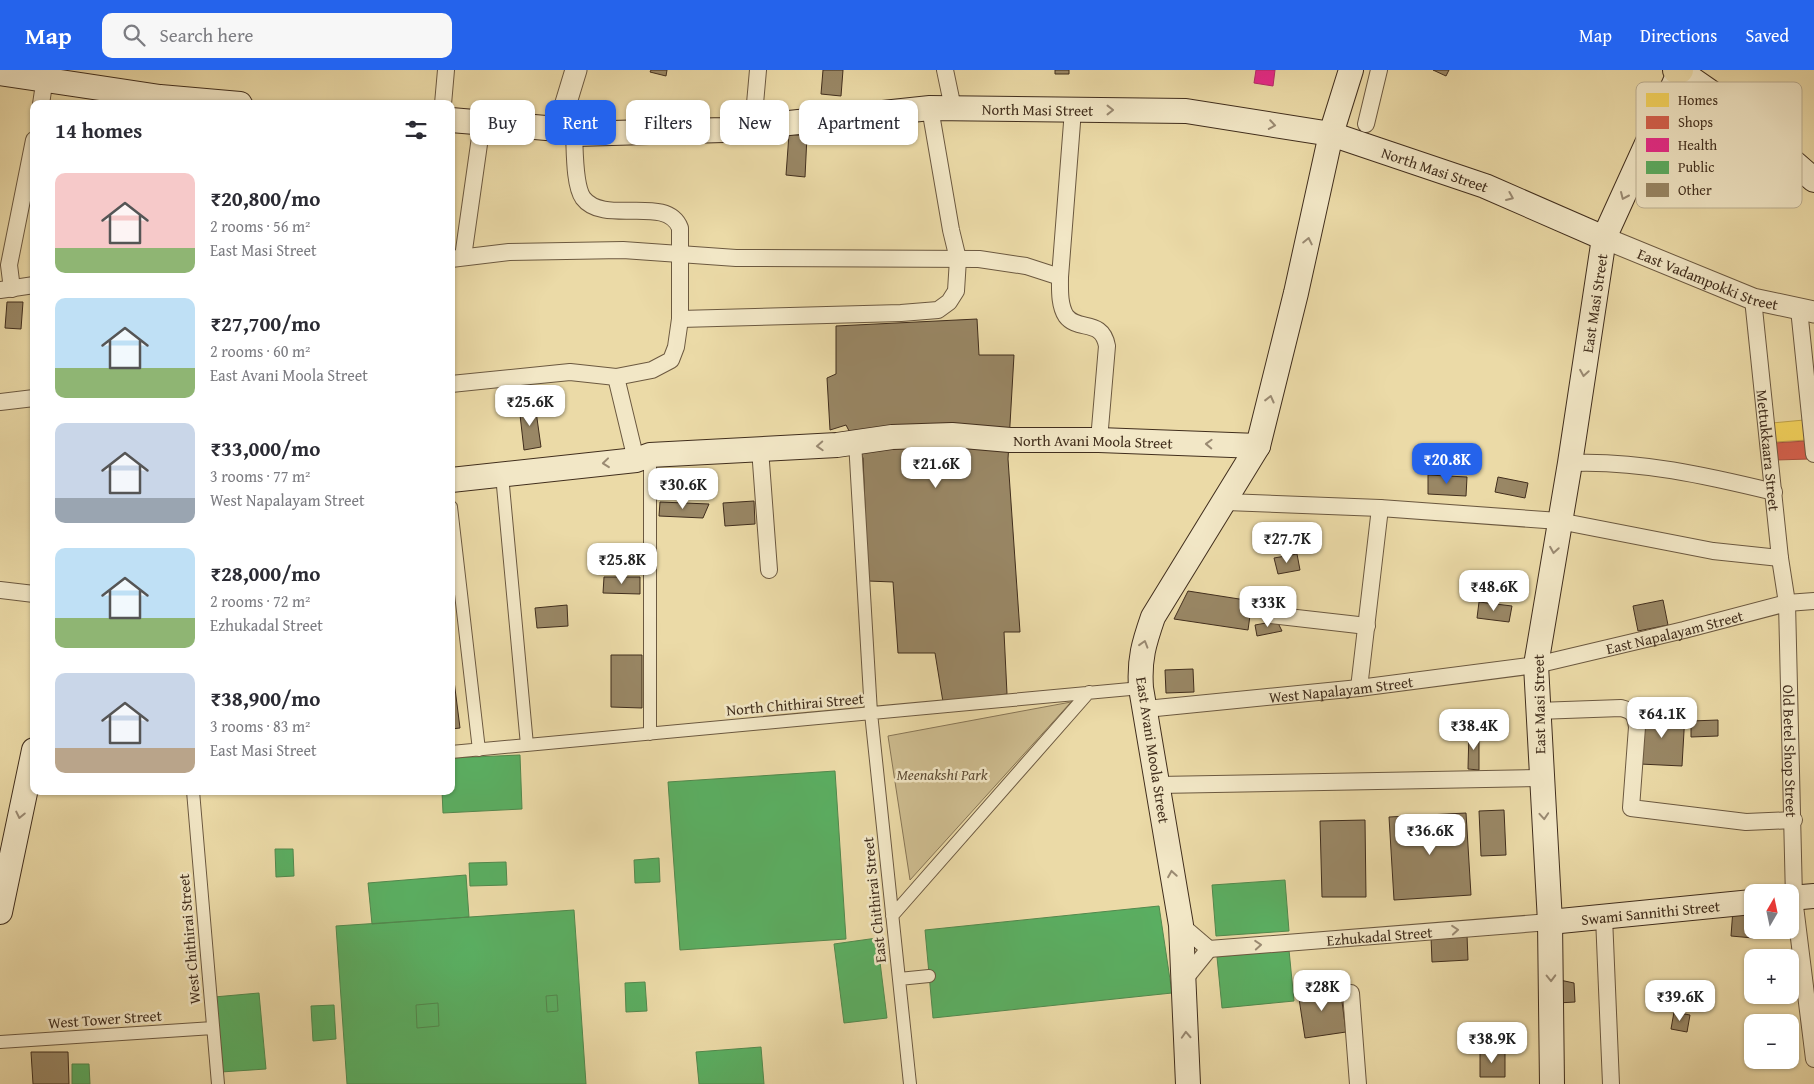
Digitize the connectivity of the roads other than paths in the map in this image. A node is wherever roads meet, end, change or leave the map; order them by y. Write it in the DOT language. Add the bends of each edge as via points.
graph roads {
  1 [pos="446,70"];
  2 [pos="576,70"];
  3 [pos="758,70"];
  4 [pos="945,70"];
  5 [pos="1351,70"];
  6 [pos="1379,70"];
  7 [pos="1678,70"];
  8 [pos="0,73"];
  9 [pos="46,74"];
  10 [pos="1673,82"];
  11 [pos="1696,82"];
  12 [pos="42,100"];
  13 [pos="184,100"];
  14 [pos="443,100"];
  15 [pos="571,100"];
  16 [pos="755,100"];
  17 [pos="930,108"];
  18 [pos="953,108"];
  19 [pos="1073,110"];
  20 [pos="455,120"];
  21 [pos="470,122"];
  22 [pos="789,122"];
  23 [pos="1366,124"];
  24 [pos="720,130"];
  25 [pos="616,131"];
  26 [pos="1331,134"];
  27 [pos="478,145"];
  28 [pos="569,145"];
  29 [pos="30,160"];
  30 [pos="1636,165"];
  31 [pos="1802,170"];
  32 [pos="1814,180"];
  33 [pos="1604,238"];
  34 [pos="679,254"];
  35 [pos="457,258"];
  36 [pos="958,258"];
  37 [pos="1060,277"];
  38 [pos="30,286"];
  39 [pos="6,290"];
  40 [pos="1753,299"];
  41 [pos="1806,311"];
  42 [pos="680,319"];
  43 [pos="616,377"];
  44 [pos="455,384"];
  45 [pos="30,398"];
  46 [pos="0,402"];
  47 [pos="1099,440"];
  48 [pos="855,442"];
  49 [pos="1258,446"];
  50 [pos="760,449"];
  51 [pos="1814,454"];
  52 [pos="643,457"];
  53 [pos="1570,463"];
  54 [pos="502,475"];
  55 [pos="455,480"];
  56 [pos="1774,492"];
  57 [pos="1226,502"];
  58 [pos="1380,508"];
  59 [pos="1559,521"];
  60 [pos="455,542"];
  61 [pos="1780,558"];
  62 [pos="769,570"];
  63 [pos="0,590"];
  64 [pos="30,594"];
  65 [pos="1814,601"];
  66 [pos="1787,603"];
  67 [pos="1270,615"];
  68 [pos="1367,626"];
  69 [pos="1536,665"];
  70 [pos="1359,688"];
  71 [pos="1089,692"];
  72 [pos="1144,698"];
  73 [pos="1537,711"];
  74 [pos="871,713"];
  75 [pos="650,734"];
  76 [pos="527,745"];
  77 [pos="479,750"];
  78 [pos="455,752"];
  79 [pos="30,769"];
  80 [pos="1541,778"];
  81 [pos="1158,785"];
  82 [pos="193,795"];
  83 [pos="1794,820"];
  84 [pos="1798,884"];
  85 [pos="1799,897"];
  86 [pos="1744,903"];
  87 [pos="0,912"];
  88 [pos="892,916"];
  89 [pos="1604,917"];
  90 [pos="1550,922"];
  91 [pos="1181,926"];
  92 [pos="1209,949"];
  93 [pos="929,976"];
  94 [pos="899,979"];
  95 [pos="1183,981"];
  96 [pos="1351,993"];
  97 [pos="213,1028"];
  98 [pos="0,1042"];
  99 [pos="1814,1059"];
  100 [pos="218,1084"];
  101 [pos="910,1084"];
  102 [pos="1188,1084"];
  103 [pos="1358,1084"];
  104 [pos="1552,1084"];
  105 [pos="1610,1084"];
  1 -- 14 [label="street"];
  2 -- 15 [label="street"];
  3 -- 16 [label="street"];
  4 -- 18 [label="street"];
  5 -- 26 [label="main road, East Avani Moola Street"];
  6 -- 23 [label="street"];
  7 -- 10 [label="main road, East Masi Street, one-way"];
  7 -- 11 [label="main road"];
  8 -- 9 [label="main road"];
  9 -- 12 [label="street"];
  9 -- 13 [label="main road"];
  17 -- 18 [label="main road, North Masi Street"];
  17 -- 22 [label="main road, North Masi Street"];
  17 -- 36 [label="street"];
  18 -- 19 [label="main road, North Masi Street"];
  19 -- 26 [label="main road, North Masi Street, one-way" via="1186,111"];
  19 -- 37 [label="street"];
  20 -- 21 [label="main road, North Masi Street"];
  24 -- 25 [label="main road, North Masi Street"];
  26 -- 33 [label="main road, North Masi Street, one-way" via="1485,186"];
  49 -- 26 [label="main road, East Avani Moola Street, one-way"];
  27 -- 35 [label="street"];
  28 -- 34 [label="street" via="583,198 608,210 674,216 680,228"];
  29 -- 39 [label="street"];
  30 -- 33 [label="main road, East Masi Street, one-way"];
  31 -- 32 [label="main road"];
  33 -- 40 [label="street, East Vadampokki Street"];
  33 -- 53 [label="main road, East Masi Street, one-way"];
  34 -- 35 [label="street" via="574,250"];
  34 -- 36 [label="street" via="736,258"];
  34 -- 42 [label="street"];
  36 -- 37 [label="street" via="1026,266"];
  36 -- 42 [label="street" via="956,291 938,310"];
  37 -- 47 [label="street" via="1061,302 1067,317 1095,328 1106,338"];
  38 -- 39 [label="street"];
  40 -- 41 [label="street, East Vadampokki Street"];
  40 -- 56 [label="street, Mettukkaara Street"];
  41 -- 51 [label="street"];
  42 -- 43 [label="street" via="671,360 652,370"];
  43 -- 44 [label="street" via="570,372"];
  43 -- 52 [label="street"];
  45 -- 46 [label="street"];
  47 -- 48 [label="main road, North Avani Moola Street" via="892,436"];
  49 -- 47 [label="main road, North Avani Moola Street, one-way"];
  48 -- 50 [label="main road, North Avani Moola Street, one-way"];
  48 -- 74 [label="street, East Chithirai Street"];
  49 -- 57 [label="main road, East Avani Moola Street"];
  50 -- 52 [label="main road, North Avani Moola Street"];
  50 -- 62 [label="street"];
  52 -- 54 [label="main road, North Avani Moola Street, one-way"];
  52 -- 75 [label="street"];
  53 -- 56 [label="street" via="1632,464"];
  53 -- 59 [label="main road, East Masi Street"];
  54 -- 55 [label="main road, North Avani Moola Street"];
  54 -- 76 [label="street"];
  56 -- 61 [label="street, Mettukkaara Street"];
  57 -- 58 [label="street"];
  72 -- 57 [label="main road, East Avani Moola Street, one-way" via="1141,656 1153,617"];
  58 -- 59 [label="street"];
  58 -- 68 [label="street"];
  59 -- 61 [label="street" via="1713,551"];
  59 -- 69 [label="main road, East Masi Street, one-way"];
  60 -- 77 [label="street"];
  61 -- 66 [label="street, Mettukkaara Street"];
  63 -- 64 [label="street"];
  65 -- 66 [label="street, East Napalayam Street"];
  66 -- 69 [label="street, East Napalayam Street"];
  66 -- 83 [label="street, Old Betel Shop Street"];
  67 -- 68 [label="street"];
  68 -- 70 [label="street"];
  69 -- 70 [label="street, West Napalayam Street"];
  69 -- 73 [label="main road, East Masi Street"];
  70 -- 72 [label="street, West Napalayam Street"];
  71 -- 72 [label="street, North Chithirai Street"];
  71 -- 74 [label="street, North Chithirai Street"];
  71 -- 88 [label="street"];
  72 -- 81 [label="main road, East Avani Moola Street"];
  73 -- 80 [label="main road, East Masi Street"];
  73 -- 83 [label="street" via="1621,708 1631,711 1637,727 1632,808 1746,822"];
  74 -- 75 [label="street, North Chithirai Street"];
  74 -- 88 [label="street, East Chithirai Street"];
  75 -- 76 [label="street, North Chithirai Street"];
  76 -- 77 [label="street, North Chithirai Street"];
  77 -- 78 [label="street, North Chithirai Street"];
  79 -- 87 [label="main road, one-way"];
  80 -- 81 [label="street"];
  80 -- 90 [label="main road, East Masi Street, one-way"];
  91 -- 81 [label="main road, East Avani Moola Street, one-way"];
  82 -- 97 [label="street, West Chithirai Street"];
  83 -- 84 [label="street, Old Betel Shop Street"];
  85 -- 99 [label="street, Old Betel Shop Street"];
  86 -- 89 [label="main road, Swami Sannithi Street"];
  88 -- 94 [label="street, East Chithirai Street"];
  89 -- 90 [label="main road, Swami Sannithi Street"];
  89 -- 105 [label="street"];
  92 -- 90 [label="street, Ezhukadal Street, one-way"];
  90 -- 104 [label="main road, East Masi Street, one-way"];
  91 -- 92 [label="street"];
  91 -- 95 [label="main road, East Avani Moola Street" via="1174,952"];
  92 -- 95 [label="street"];
  93 -- 94 [label="street"];
  94 -- 101 [label="street, East Chithirai Street"];
  102 -- 95 [label="main road, East Avani Moola Street, one-way"];
  96 -- 103 [label="street"];
  97 -- 98 [label="street, West Tower Street"];
  97 -- 100 [label="street, West Chithirai Street"];
}
